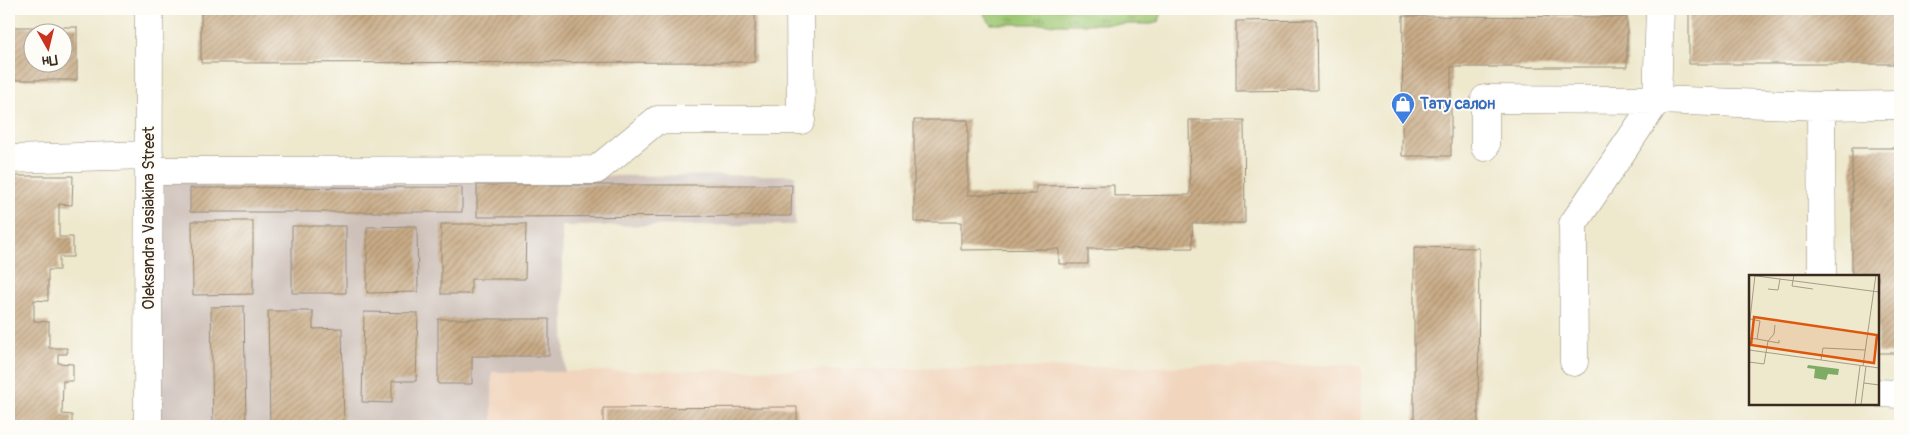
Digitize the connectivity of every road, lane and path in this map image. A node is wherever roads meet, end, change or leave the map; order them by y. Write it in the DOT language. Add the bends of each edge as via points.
graph roads {
  1 [pos="149,9"];
  2 [pos="800,9"];
  3 [pos="1660,9"];
  4 [pos="1657,100"];
  5 [pos="1900,105"];
  6 [pos="1822,106"];
  7 [pos="1486,147"];
  8 [pos="9,159"];
  9 [pos="149,163"];
  10 [pos="1822,275"];
  11 [pos="1574,362"];
  12 [pos="1879,394"];
  13 [pos="1900,394"];
  14 [pos="148,426"];
  1 -- 9 [label="street, Oleksandra Vasiakina Street"];
  2 -- 9 [label="street" via="802,120 657,120 596,170"];
  3 -- 4 [label="street"];
  4 -- 6 [label="street"];
  4 -- 7 [label="street" via="1485,99"];
  4 -- 11 [label="street" via="1573,224"];
  5 -- 6 [label="street"];
  6 -- 10 [label="street"];
  8 -- 9 [label="street"];
  9 -- 14 [label="street, Oleksandra Vasiakina Street"];
  12 -- 13 [label="street"];
}
